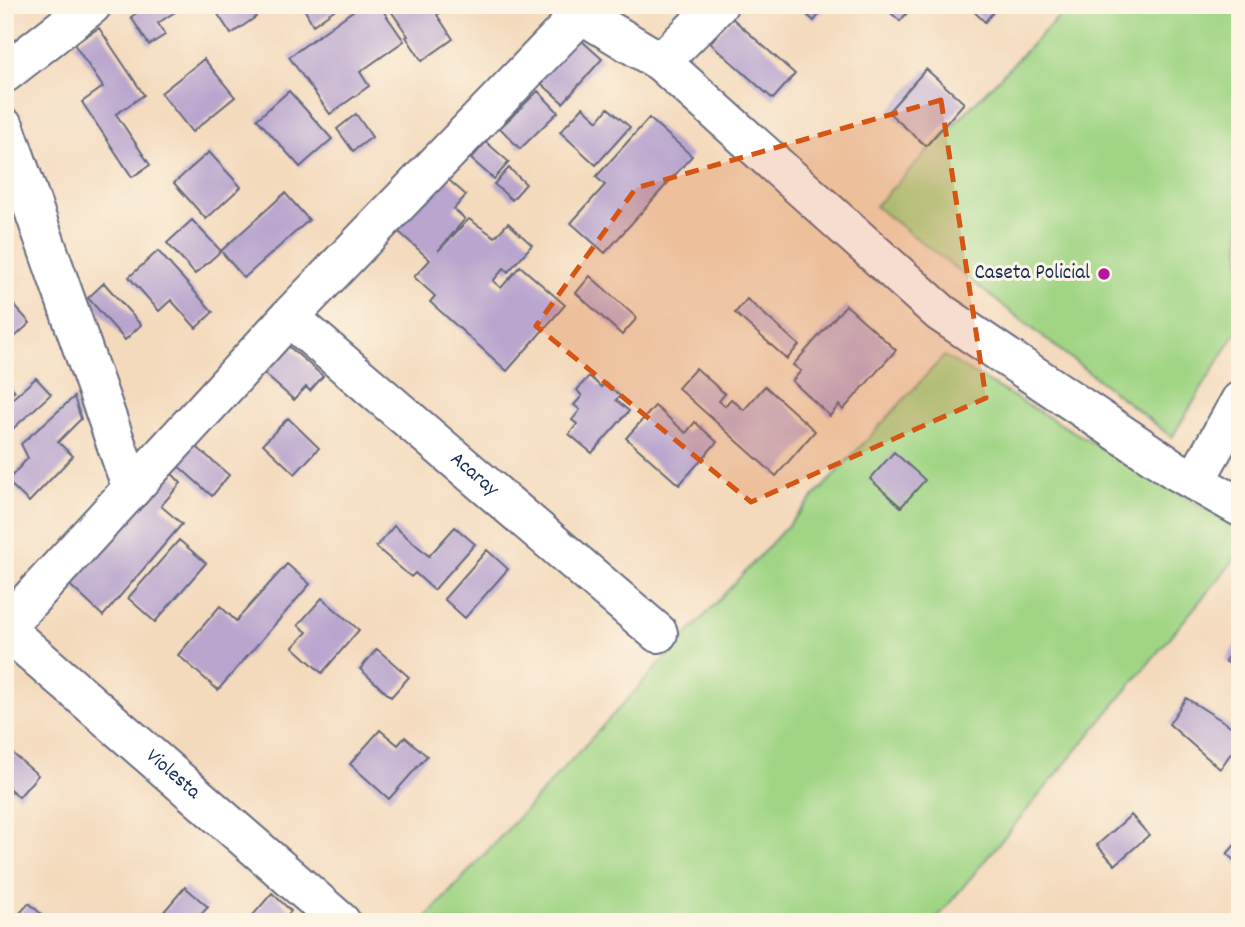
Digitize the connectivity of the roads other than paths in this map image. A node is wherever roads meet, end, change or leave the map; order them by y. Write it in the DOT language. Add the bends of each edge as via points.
graph roads {
  1 [pos="92,5"];
  2 [pos="718,5"];
  3 [pos="574,9"];
  4 [pos="661,62"];
  5 [pos="5,74"];
  6 [pos="5,128"];
  7 [pos="289,317"];
  8 [pos="1240,401"];
  9 [pos="1195,481"];
  10 [pos="132,489"];
  11 [pos="1240,508"];
  12 [pos="5,628"];
  13 [pos="658,633"];
  14 [pos="341,922"];
  1 -- 5 [label="street"];
  2 -- 4 [label="street"];
  3 -- 4 [label="street"];
  3 -- 7 [label="street"];
  4 -- 9 [label="street" via="941,313"];
  6 -- 10 [label="street"];
  7 -- 10 [label="street"];
  7 -- 13 [label="street, Acaray"];
  8 -- 9 [label="street"];
  9 -- 11 [label="street"];
  10 -- 12 [label="street"];
  12 -- 14 [label="street, Violesta"];
}
